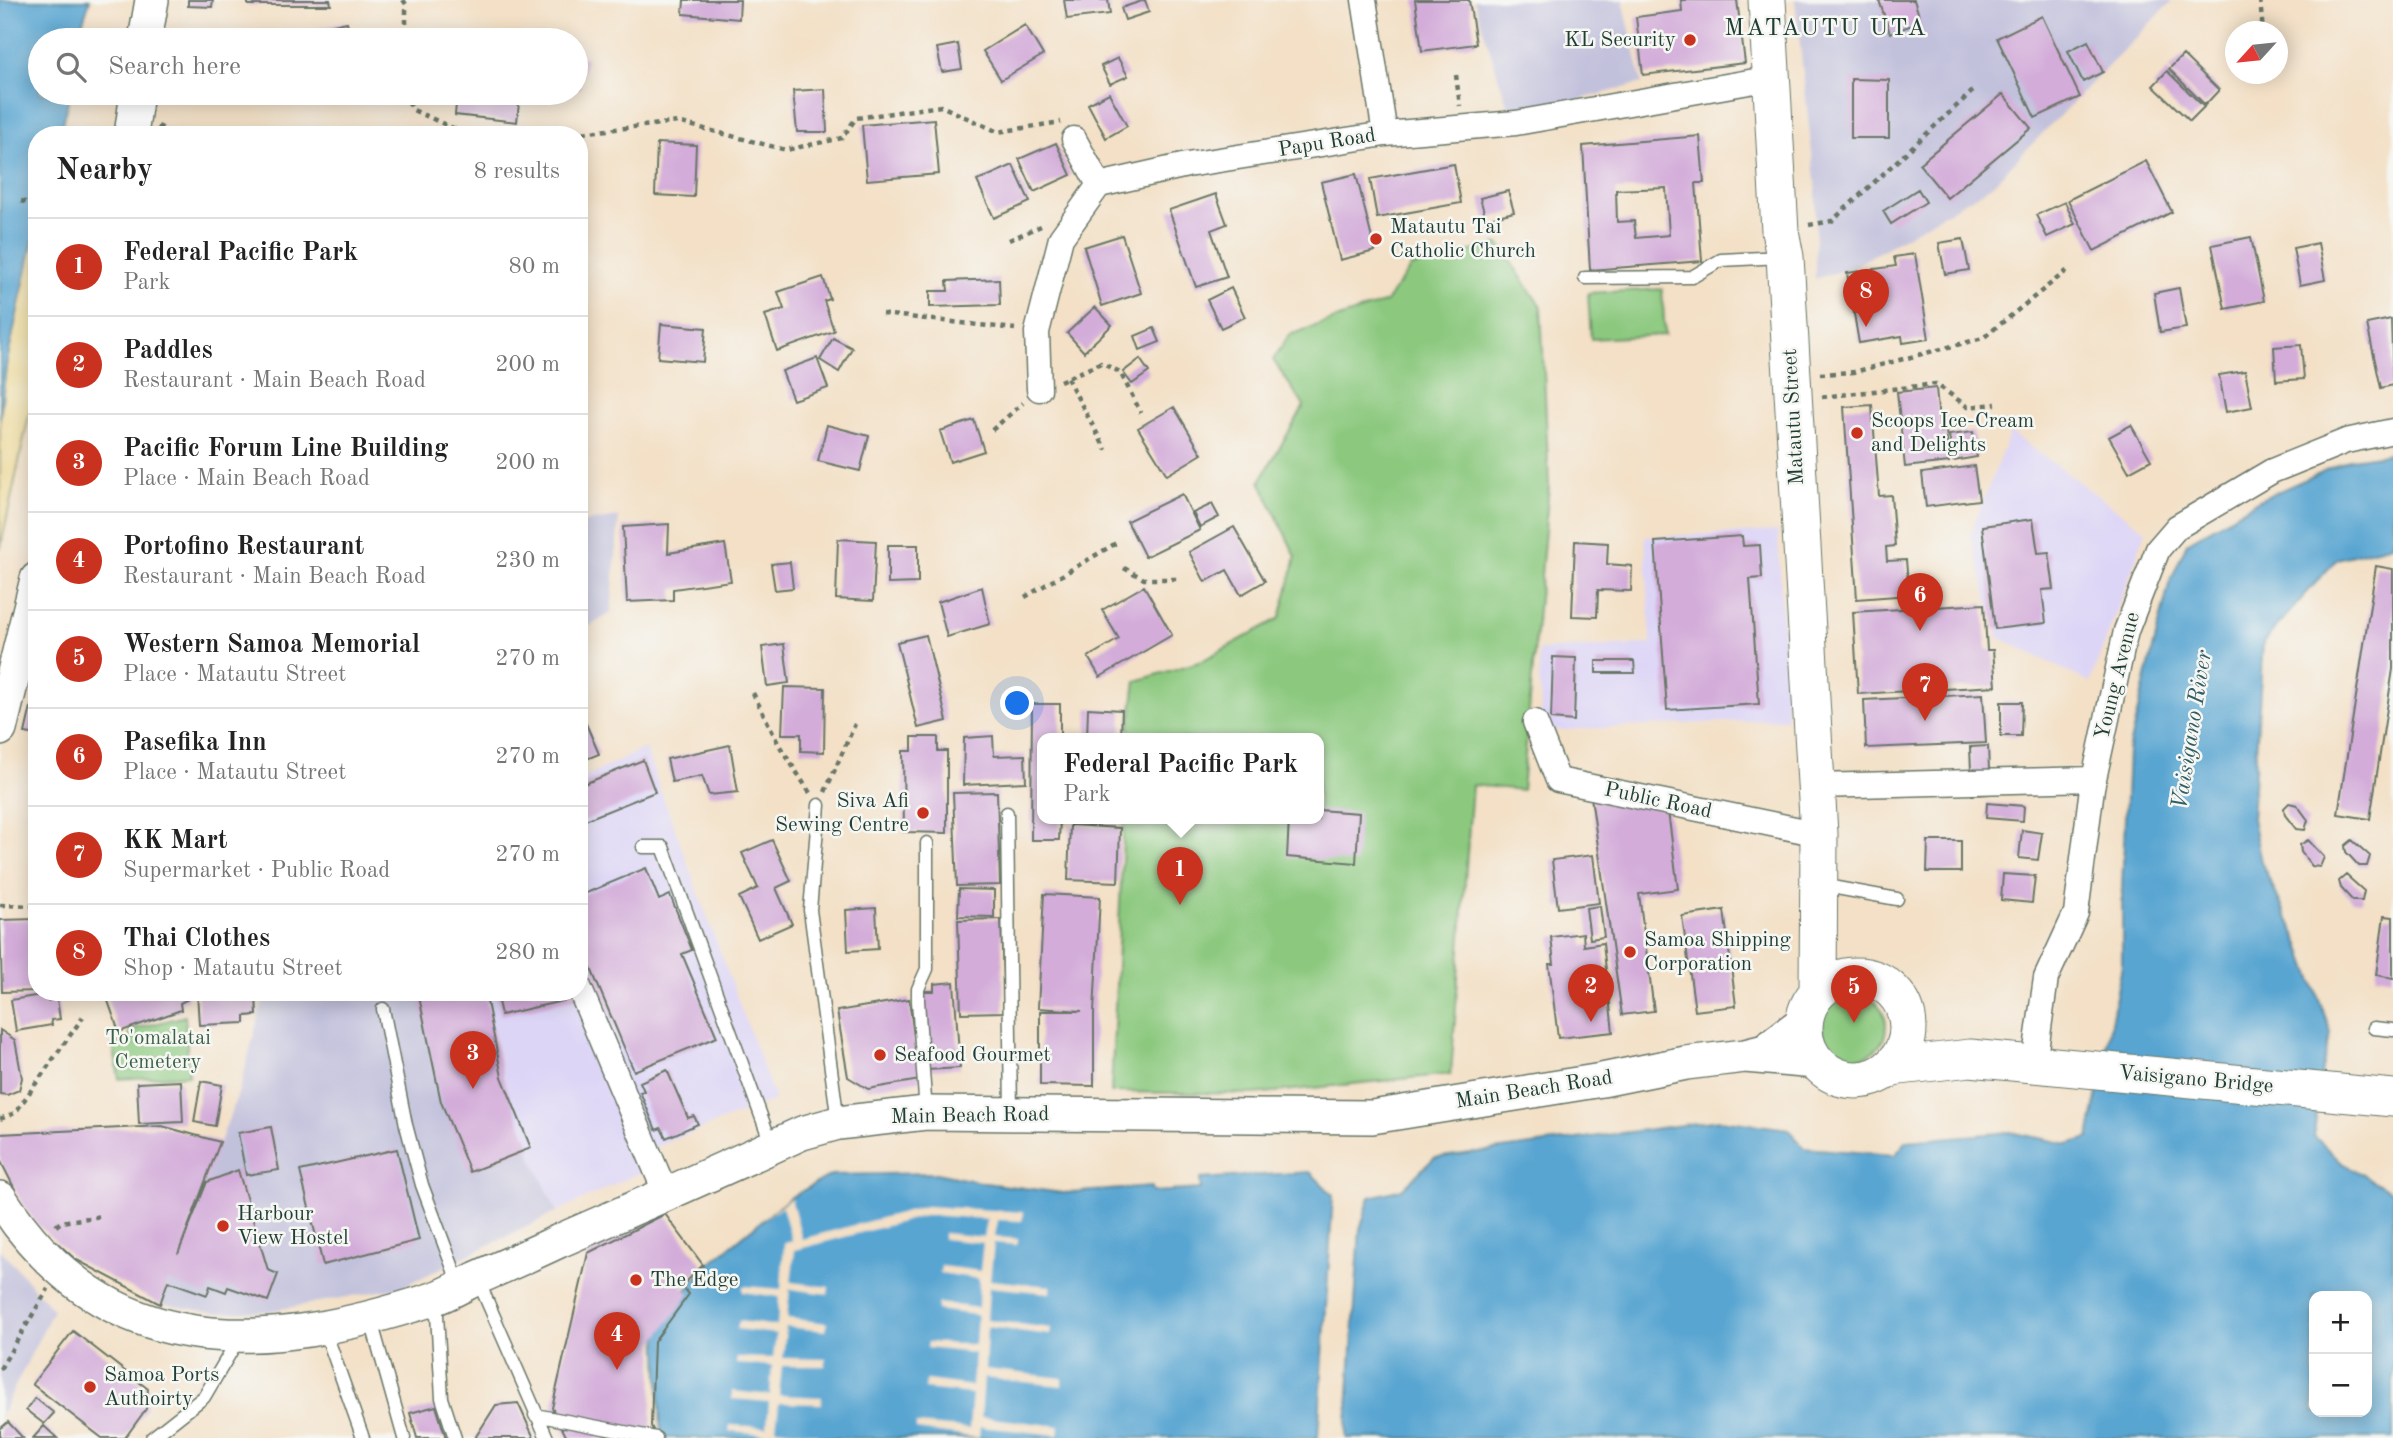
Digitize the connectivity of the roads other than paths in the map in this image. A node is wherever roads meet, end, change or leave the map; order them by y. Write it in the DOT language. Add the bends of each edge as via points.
graph roads {
  1 [pos="152,0"];
  2 [pos="1363,0"];
  3 [pos="1767,0"];
  4 [pos="147,28"];
  5 [pos="1772,78"];
  6 [pos="135,105"];
  7 [pos="132,126"];
  8 [pos="1385,134"];
  9 [pos="1074,139"];
  10 [pos="1099,185"];
  11 [pos="1783,244"];
  12 [pos="1585,278"];
  13 [pos="1040,389"];
  14 [pos="2393,431"];
  15 [pos="28,615"];
  16 [pos="1535,722"];
  17 [pos="0,729"];
  18 [pos="2094,779"];
  19 [pos="1816,786"];
  20 [pos="819,805"];
  21 [pos="1007,813"];
  22 [pos="1819,834"];
  23 [pos="927,843"];
  24 [pos="643,847"];
  25 [pos="1826,886"];
  26 [pos="1897,899"];
  27 [pos="1857,976"];
  28 [pos="585,1001"];
  29 [pos="1811,1006"];
  30 [pos="383,1009"];
  31 [pos="2374,1028"];
  32 [pos="1909,1029"];
  33 [pos="2393,1030"];
  34 [pos="1745,1056"];
  35 [pos="1970,1058"];
  36 [pos="1816,1062"];
  37 [pos="2043,1066"];
  38 [pos="1891,1067"];
  39 [pos="2393,1098"];
  40 [pos="926,1113"];
  41 [pos="1011,1114"];
  42 [pos="838,1123"];
  43 [pos="772,1147"];
  44 [pos="666,1194"];
  45 [pos="0,1198"];
  46 [pos="457,1288"];
  47 [pos="369,1316"];
  48 [pos="324,1327"];
  49 [pos="241,1335"];
  50 [pos="535,1415"];
  51 [pos="152,1438"];
  52 [pos="363,1438"];
  53 [pos="404,1438"];
  54 [pos="455,1438"];
  55 [pos="547,1438"];
  56 [pos="656,1438"];
  1 -- 4 [label="main road"];
  2 -- 8 [label="street"];
  3 -- 5 [label="main road, Matautu Street"];
  5 -- 8 [label="street, Papu Road" via="1516,123"];
  5 -- 11 [label="main road, Matautu Street"];
  6 -- 7 [label="main road"];
  8 -- 10 [label="street, Papu Road" via="1187,165"];
  9 -- 10 [label="street"];
  10 -- 13 [label="street" via="1061,238 1037,332"];
  11 -- 12 [label="lane" via="1721,260 1692,277"];
  11 -- 19 [label="main road, Matautu Street"];
  14 -- 18 [label="street, Young Avenue" via="2346,441 2272,471 2177,527 2158,549 2126,631"];
  15 -- 17 [label="main road"];
  16 -- 22 [label="street, Public Road" via="1558,780"];
  18 -- 19 [label="street"];
  18 -- 37 [label="street, Young Avenue" via="2077,913 2046,978"];
  19 -- 22 [label="main road, Matautu Street"];
  20 -- 42 [label="lane" via="810,910"];
  21 -- 41 [label="lane"];
  22 -- 25 [label="main road, Matautu Street"];
  22 -- 29 [label="main road, Matautu Street"];
  23 -- 40 [label="lane" via="927,969 918,989"];
  24 -- 43 [label="lane" via="663,847"];
  25 -- 26 [label="lane"];
  25 -- 27 [label="main road, Matautu Street" via="1840,952"];
  27 -- 29 [label="main road" via="1832,981"];
  27 -- 32 [label="main road" via="1883,983 1896,994"];
  28 -- 44 [label="street"];
  29 -- 34 [label="main road" via="1765,1051"];
  29 -- 36 [label="main road" via="1804,1035"];
  30 -- 46 [label="lane" via="406,1125"];
  31 -- 33 [label="lane"];
  32 -- 35 [label="main road"];
  32 -- 38 [label="main road"];
  34 -- 36 [label="main road, Main Beach Road"];
  34 -- 41 [label="main road, Main Beach Road" via="1372,1117"];
  35 -- 37 [label="main road"];
  35 -- 38 [label="main road"];
  36 -- 38 [label="main road" via="1827,1072 1855,1080 1871,1078"];
  37 -- 39 [label="main road, Vaisigano Bridge"];
  40 -- 41 [label="main road, Main Beach Road"];
  40 -- 42 [label="main road, Main Beach Road"];
  42 -- 43 [label="main road, Main Beach Road"];
  43 -- 44 [label="main road, Main Beach Road"];
  44 -- 46 [label="main road, Main Beach Road"];
  45 -- 49 [label="main road, Main Beach Road" via="36,1246 86,1292 126,1312 191,1333"];
  46 -- 47 [label="main road, Main Beach Road"];
  46 -- 50 [label="lane"];
  46 -- 54 [label="lane" via="443,1398"];
  47 -- 48 [label="main road, Main Beach Road"];
  47 -- 53 [label="lane"];
  48 -- 49 [label="main road, Main Beach Road"];
  48 -- 52 [label="lane"];
  49 -- 51 [label="lane" via="204,1397"];
  50 -- 55 [label="lane"];
  50 -- 56 [label="lane"];
}
